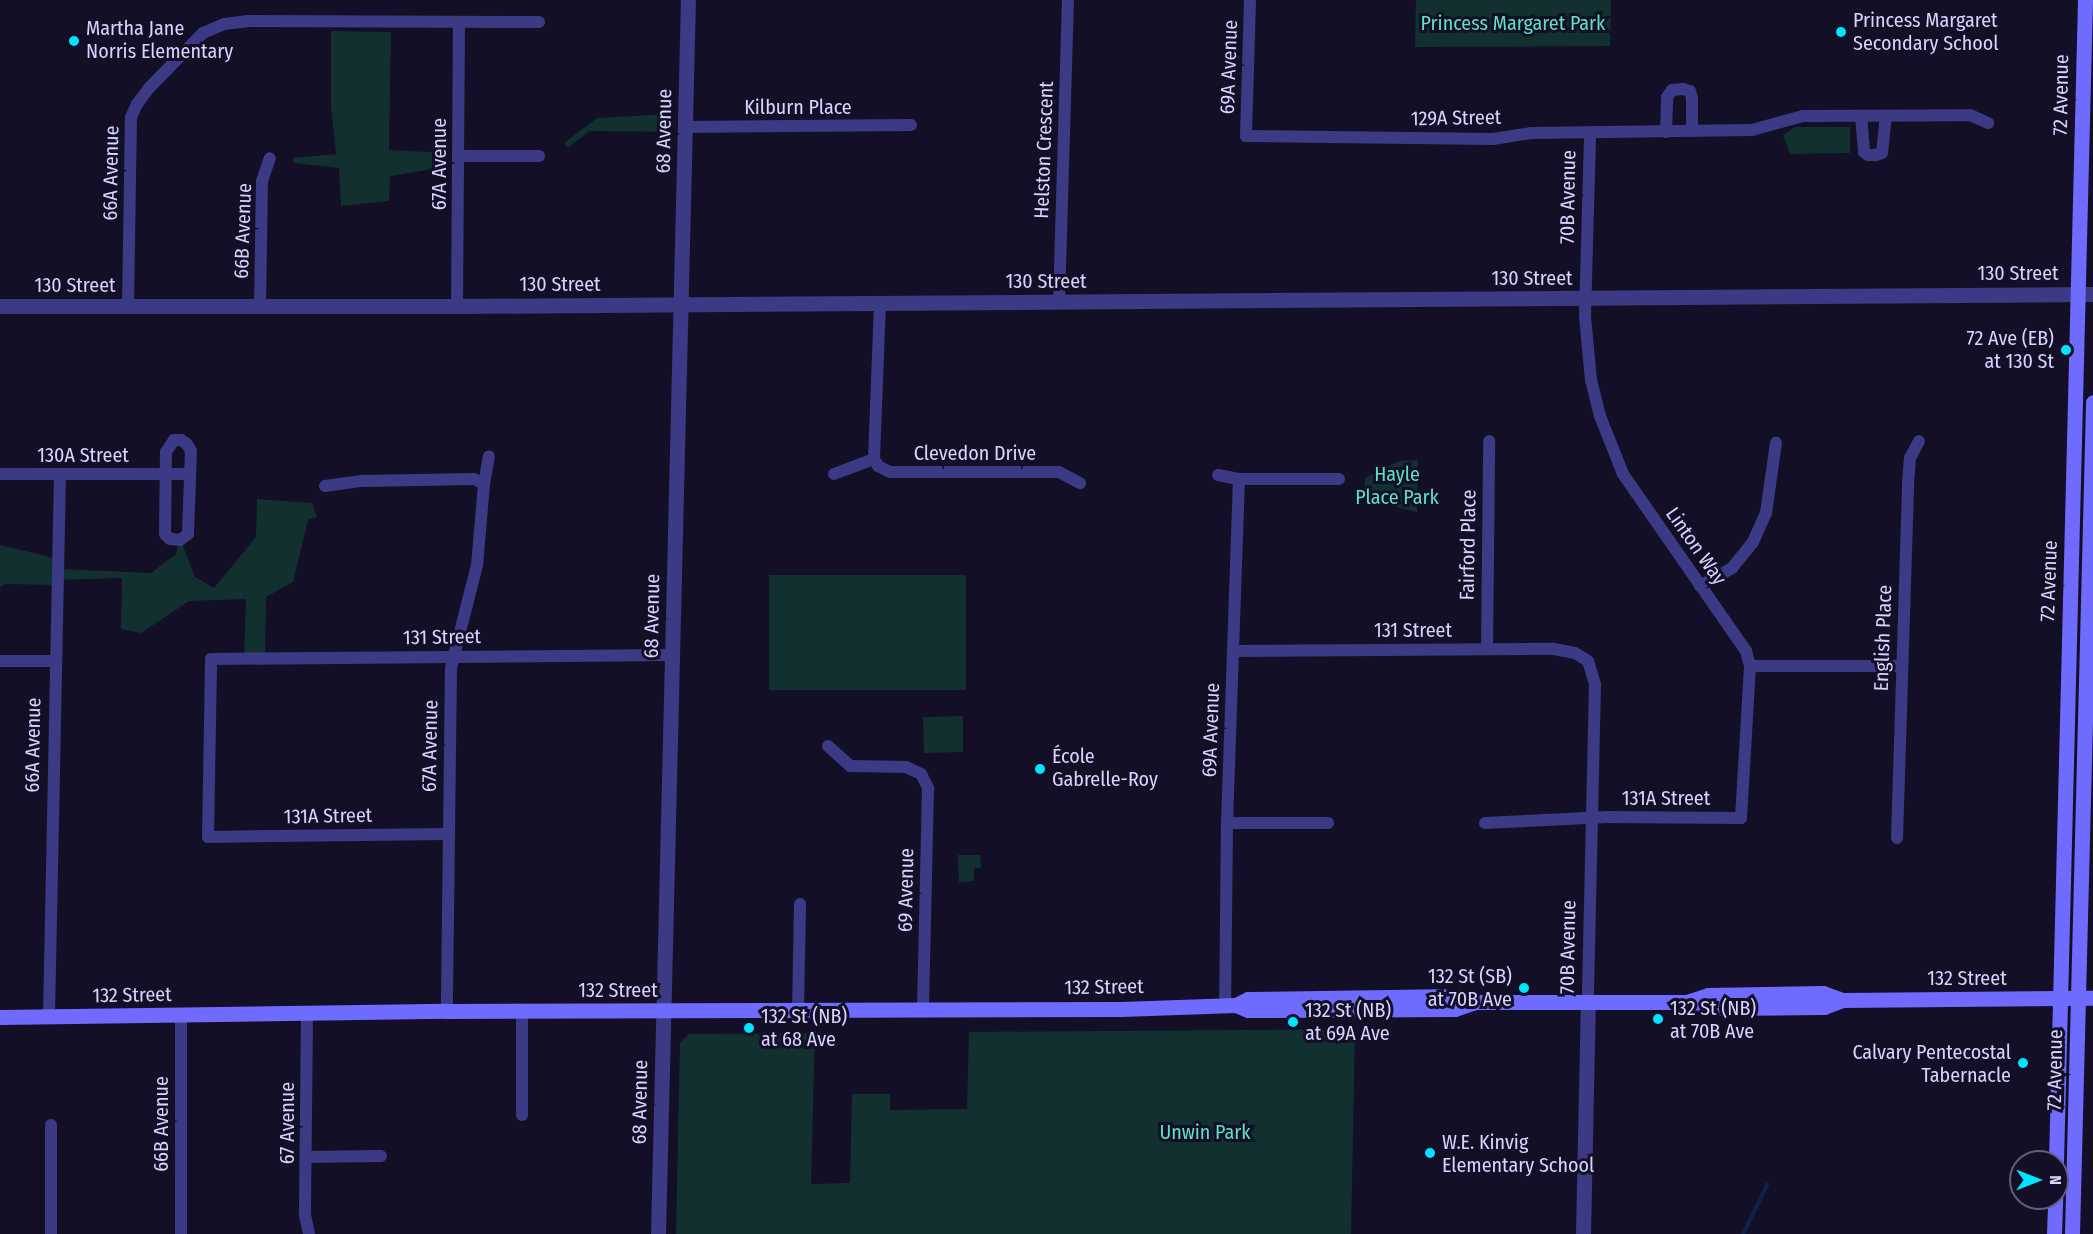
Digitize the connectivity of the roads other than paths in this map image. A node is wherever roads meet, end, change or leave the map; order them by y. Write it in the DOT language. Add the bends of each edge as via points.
graph roads {
  1 [pos="688,0"];
  2 [pos="1068,0"];
  3 [pos="1250,0"];
  4 [pos="2085,0"];
  5 [pos="2093,11"];
  6 [pos="459,22"];
  7 [pos="539,22"];
  8 [pos="1861,116"];
  9 [pos="1886,116"];
  10 [pos="1988,123"];
  11 [pos="911,125"];
  12 [pos="685,127"];
  13 [pos="1692,131"];
  14 [pos="1666,132"];
  15 [pos="1590,133"];
  16 [pos="1246,136"];
  17 [pos="458,156"];
  18 [pos="540,156"];
  19 [pos="270,158"];
  20 [pos="2086,294"];
  21 [pos="1586,298"];
  22 [pos="1059,302"];
  23 [pos="880,303"];
  24 [pos="681,304"];
  25 [pos="0,306"];
  26 [pos="128,306"];
  27 [pos="260,306"];
  28 [pos="457,306"];
  29 [pos="2093,402"];
  30 [pos="1489,441"];
  31 [pos="1919,441"];
  32 [pos="1776,442"];
  33 [pos="489,456"];
  34 [pos="874,459"];
  35 [pos="0,474"];
  36 [pos="60,474"];
  37 [pos="165,474"];
  38 [pos="190,474"];
  39 [pos="834,474"];
  40 [pos="1218,475"];
  41 [pos="1239,478"];
  42 [pos="1339,479"];
  43 [pos="479,482"];
  44 [pos="1080,483"];
  45 [pos="325,486"];
  46 [pos="1700,586"];
  47 [pos="1487,649"];
  48 [pos="1234,651"];
  49 [pos="672,655"];
  50 [pos="453,656"];
  51 [pos="0,661"];
  52 [pos="55,661"];
  53 [pos="1588,662"];
  54 [pos="1750,666"];
  55 [pos="1901,666"];
  56 [pos="828,746"];
  57 [pos="1741,818"];
  58 [pos="1591,819"];
  59 [pos="1227,823"];
  60 [pos="1485,823"];
  61 [pos="1328,824"];
  62 [pos="448,834"];
  63 [pos="208,837"];
  64 [pos="1897,838"];
  65 [pos="800,904"];
  66 [pos="2086,998"];
  67 [pos="2060,999"];
  68 [pos="1588,1002"];
  69 [pos="1230,1005"];
  70 [pos="923,1009"];
  71 [pos="663,1010"];
  72 [pos="798,1010"];
  73 [pos="447,1011"];
  74 [pos="522,1011"];
  75 [pos="181,1015"];
  76 [pos="307,1015"];
  77 [pos="0,1017"];
  78 [pos="49,1017"];
  79 [pos="522,1114"];
  80 [pos="51,1125"];
  81 [pos="2056,1150"];
  82 [pos="381,1156"];
  83 [pos="306,1157"];
  84 [pos="2055,1210"];
  85 [pos="308,1233"];
  86 [pos="51,1234"];
  87 [pos="181,1234"];
  88 [pos="658,1234"];
  89 [pos="1583,1234"];
  90 [pos="2054,1234"];
  91 [pos="2072,1234"];
  1 -- 12 [label="street, 68 Avenue"];
  2 -- 22 [label="street, Helston Crescent"];
  3 -- 16 [label="street, 69A Avenue"];
  4 -- 5 [label="main road, 72 Avenue"];
  4 -- 20 [label="main road, 72 Avenue"];
  6 -- 7 [label="street, 66A Avenue"];
  6 -- 17 [label="street, 67A Avenue"];
  6 -- 26 [label="street, 66A Avenue" via="233,22 203,33 142,97 131,117"];
  8 -- 9 [label="street, 129A Street"];
  8 -- 9 [label="street" via="1864,152 1876,155 1882,153"];
  8 -- 13 [label="street, 129A Street" via="1803,116 1752,130"];
  9 -- 10 [label="street, 129A Street" via="1970,115"];
  11 -- 12 [label="street, Kilburn Place"];
  12 -- 24 [label="street, 68 Avenue"];
  13 -- 14 [label="street, 129A Street"];
  13 -- 14 [label="street" via="1692,98 1690,91 1683,89 1672,90 1666,97"];
  14 -- 15 [label="street, 129A Street"];
  15 -- 16 [label="street, 129A Street" via="1531,133 1493,140"];
  15 -- 21 [label="street, 70B Avenue"];
  17 -- 18 [label="street"];
  17 -- 28 [label="street, 67A Avenue"];
  19 -- 27 [label="street, 66B Avenue" via="262,181"];
  20 -- 21 [label="street, 130 Street"];
  20 -- 67 [label="main road, 72 Avenue"];
  21 -- 22 [label="street, 130 Street"];
  21 -- 46 [label="street, Linton Way" via="1591,380 1600,416 1623,474"];
  22 -- 23 [label="street, 130 Street"];
  23 -- 24 [label="street, 130 Street"];
  23 -- 34 [label="street"];
  24 -- 28 [label="street, 130 Street"];
  24 -- 49 [label="street, 68 Avenue"];
  25 -- 26 [label="street, 130 Street"];
  26 -- 27 [label="street, 130 Street"];
  27 -- 28 [label="street, 130 Street"];
  29 -- 66 [label="main road, 72 Avenue"];
  30 -- 47 [label="street, Fairford Place"];
  31 -- 55 [label="street, English Place" via="1911,459 1908,485"];
  32 -- 46 [label="street" via="1766,513 1753,542 1732,568"];
  33 -- 43 [label="street, 67A Avenue"];
  34 -- 39 [label="street"];
  34 -- 44 [label="street, Clevedon Drive" via="890,472 1059,472"];
  35 -- 36 [label="street, 130A Street"];
  36 -- 37 [label="street, 130A Street"];
  36 -- 52 [label="street, 66A Avenue"];
  37 -- 38 [label="street, 130A Street"];
  37 -- 38 [label="street" via="166,452 174,440 181,440 191,451"];
  37 -- 38 [label="street" via="165,534 174,540 188,534"];
  40 -- 41 [label="street"];
  41 -- 42 [label="street"];
  41 -- 48 [label="street, 69A Avenue"];
  43 -- 45 [label="street" via="362,481"];
  43 -- 50 [label="street, 67A Avenue" via="477,564"];
  46 -- 54 [label="street, Linton Way" via="1746,651"];
  47 -- 48 [label="street, 131 Street"];
  47 -- 53 [label="street, 131 Street" via="1554,649 1575,653"];
  48 -- 59 [label="street, 69A Avenue"];
  49 -- 50 [label="street, 131 Street"];
  49 -- 71 [label="street, 68 Avenue"];
  50 -- 62 [label="street, 67A Avenue"];
  50 -- 63 [label="street, 131 Street" via="212,659"];
  51 -- 52 [label="street"];
  52 -- 78 [label="street, 66A Avenue"];
  53 -- 58 [label="street, 70B Avenue" via="1595,684"];
  54 -- 55 [label="street"];
  54 -- 57 [label="street, Linton Way"];
  55 -- 64 [label="street, English Place"];
  56 -- 70 [label="street, 69 Avenue" via="850,766 906,767 921,774 928,788"];
  57 -- 58 [label="street, 131A Street"];
  58 -- 60 [label="street, 131A Street"];
  58 -- 68 [label="street, 70B Avenue"];
  59 -- 61 [label="street"];
  59 -- 69 [label="street, 69A Avenue"];
  62 -- 63 [label="street, 131A Street"];
  62 -- 73 [label="street, 67A Avenue"];
  65 -- 72 [label="street"];
  66 -- 67 [label="main road, 132 Street"];
  66 -- 91 [label="main road, 72 Avenue"];
  67 -- 68 [label="main road, 132 Street" via="1842,1000 1823,993 1708,995 1687,1002"];
  67 -- 81 [label="main road, 72 Avenue"];
  68 -- 69 [label="main road, 132 Street" via="1475,1002 1456,996 1248,999"];
  68 -- 89 [label="street, 70B Avenue"];
  69 -- 70 [label="main road, 132 Street"];
  70 -- 72 [label="main road, 132 Street"];
  71 -- 72 [label="main road, 132 Street"];
  71 -- 74 [label="main road, 132 Street"];
  71 -- 88 [label="street, 68 Avenue"];
  73 -- 74 [label="main road, 132 Street"];
  73 -- 76 [label="main road, 132 Street"];
  74 -- 79 [label="street"];
  75 -- 76 [label="main road, 132 Street"];
  75 -- 78 [label="main road, 132 Street"];
  75 -- 87 [label="street, 66B Avenue"];
  76 -- 83 [label="street, 67 Avenue"];
  77 -- 78 [label="main road, 132 Street"];
  80 -- 86 [label="street"];
  82 -- 83 [label="street"];
  83 -- 85 [label="street, 67 Avenue"];
  84 -- 90 [label="main road"];
}
